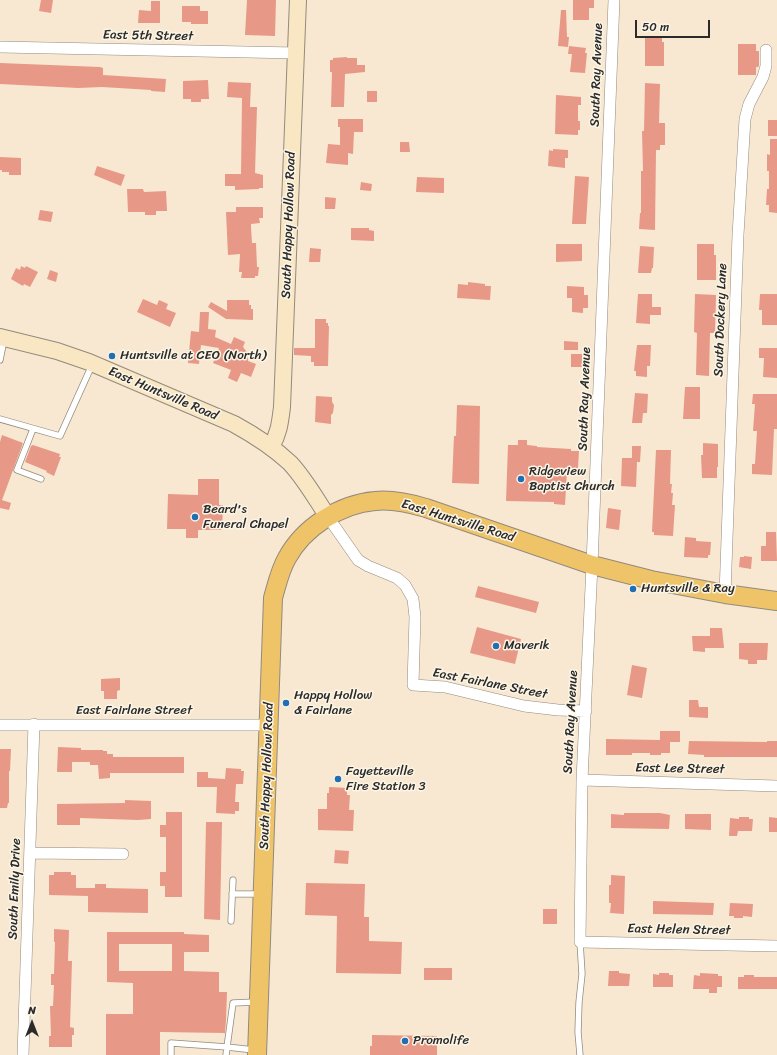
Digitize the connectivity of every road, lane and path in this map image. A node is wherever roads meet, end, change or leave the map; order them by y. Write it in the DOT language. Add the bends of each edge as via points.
graph roads {
  1 [pos="298,0"];
  2 [pos="614,0"];
  3 [pos="0,47"];
  4 [pos="766,50"];
  5 [pos="296,54"];
  6 [pos="2,337"];
  7 [pos="0,360"];
  8 [pos="93,364"];
  9 [pos="0,419"];
  10 [pos="33,429"];
  11 [pos="271,447"];
  12 [pos="41,479"];
  13 [pos="328,517"];
  14 [pos="592,565"];
  15 [pos="725,594"];
  16 [pos="777,601"];
  17 [pos="586,711"];
  18 [pos="34,724"];
  19 [pos="0,725"];
  20 [pos="268,725"];
  21 [pos="582,780"];
  22 [pos="777,786"];
  23 [pos="30,853"];
  24 [pos="123,854"];
  25 [pos="232,880"];
  26 [pos="232,894"];
  27 [pos="263,894"];
  28 [pos="231,921"];
  29 [pos="580,942"];
  30 [pos="777,946"];
  31 [pos="259,1002"];
  32 [pos="227,1047"];
  33 [pos="258,1052"];
  34 [pos="23,1055"];
  35 [pos="171,1055"];
  36 [pos="226,1055"];
  37 [pos="580,1055"];
  1 -- 5 [label="street, South Happy Hollow Road"];
  2 -- 14 [label="street, South Ray Avenue"];
  3 -- 5 [label="street, East 5th Street"];
  4 -- 15 [label="street, South Dockery Lane" via="766,66 748,104 745,119 738,235"];
  5 -- 11 [label="street, South Happy Hollow Road" via="282,407 277,436"];
  6 -- 7 [label="lane"];
  6 -- 8 [label="street, East Huntsville Road" via="57,351"];
  8 -- 10 [label="lane" via="60,436"];
  8 -- 11 [label="street, East Huntsville Road" via="234,424"];
  9 -- 10 [label="lane"];
  10 -- 12 [label="lane" via="17,470"];
  11 -- 13 [label="street, East Huntsville Road" via="290,464 308,486"];
  13 -- 14 [label="main road, East Huntsville Road" via="353,506 374,501 406,503"];
  13 -- 17 [label="street, East Fairlane Street" via="358,560 397,578 405,585 413,599 413,685 445,686 542,709"];
  13 -- 20 [label="main road, South Happy Hollow Road" via="311,529 288,557 279,574 272,598"];
  14 -- 15 [label="main road, East Huntsville Road" via="651,580"];
  14 -- 17 [label="street, South Ray Avenue"];
  15 -- 16 [label="main road, East Huntsville Road"];
  17 -- 21 [label="street, South Ray Avenue"];
  18 -- 19 [label="street, East Fairlane Street"];
  18 -- 20 [label="street, East Fairlane Street"];
  18 -- 23 [label="street, South Emily Drive"];
  20 -- 27 [label="main road, South Happy Hollow Road"];
  21 -- 22 [label="street, East Lee Street"];
  21 -- 29 [label="street, South Ray Avenue"];
  23 -- 24 [label="street"];
  23 -- 34 [label="street, South Emily Drive"];
  25 -- 26 [label="lane"];
  26 -- 27 [label="lane"];
  26 -- 28 [label="lane"];
  27 -- 31 [label="main road, South Happy Hollow Road"];
  29 -- 30 [label="street, East Helen Street"];
  29 -- 37 [label="lane"];
  31 -- 32 [label="lane" via="233,1003"];
  31 -- 33 [label="main road, South Happy Hollow Road"];
  32 -- 33 [label="lane"];
  32 -- 35 [label="lane" via="171,1043"];
  32 -- 36 [label="lane"];
}
